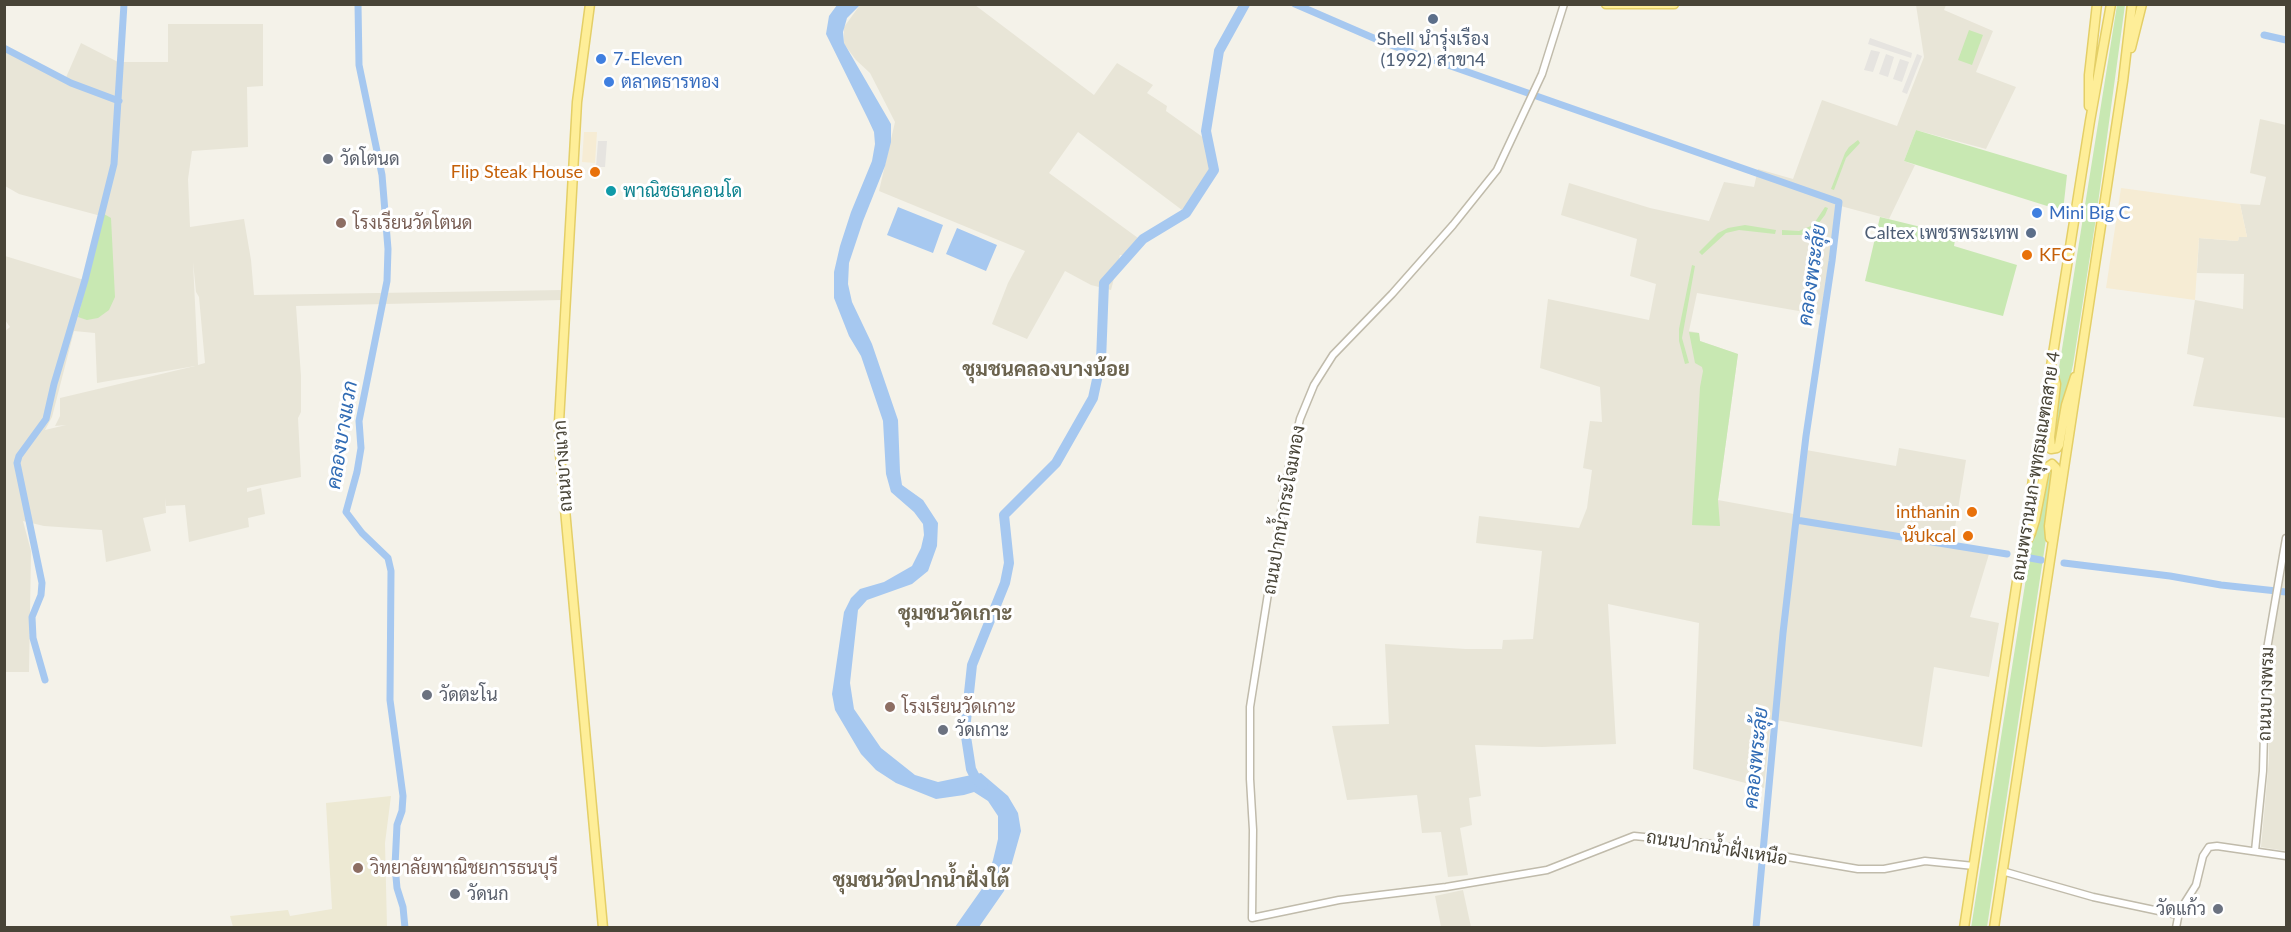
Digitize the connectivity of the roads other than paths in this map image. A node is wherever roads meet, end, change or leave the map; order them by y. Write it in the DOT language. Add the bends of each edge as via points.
graph roads {
  1 [pos="590,4"];
  2 [pos="1564,4"];
  3 [pos="1606,4"];
  4 [pos="1674,4"];
  5 [pos="2097,4"];
  6 [pos="2111,4"];
  7 [pos="2132,4"];
  8 [pos="2142,4"];
  9 [pos="1629,5"];
  10 [pos="2123,81"];
  11 [pos="2090,121"];
  12 [pos="2051,369"];
  13 [pos="2079,371"];
  14 [pos="2286,538"];
  15 [pos="2052,547"];
  16 [pos="2022,550"];
  17 [pos="2254,851"];
  18 [pos="2286,856"];
  19 [pos="1974,866"];
  20 [pos="2002,871"];
  21 [pos="2179,912"];
  22 [pos="1252,918"];
  23 [pos="603,927"];
  24 [pos="1964,927"];
  25 [pos="1994,927"];
  26 [pos="2176,927"];
  1 -- 23 [label="main road, ถนนบางแวก" via="576,108 559,422"];
  2 -- 22 [label="street, ถนนปากน้ำกระโจมทอง" via="1531,102 1497,170 1392,294 1333,354 1300,419 1286,480 1250,707"];
  3 -- 9 [label="main road"];
  4 -- 9 [label="main road"];
  5 -- 11 [label="main road" via="2089,75"];
  6 -- 11 [label="main road, ถนนพรานนก-พุทธมณฑลสาย 4"];
  7 -- 10 [label="main road, ถนนพรานนก-พุทธมณฑลสาย 4"];
  8 -- 10 [label="main road"];
  10 -- 13 [label="main road, ถนนพรานนก-พุทธมณฑลสาย 4"];
  11 -- 12 [label="main road, ถนนพรานนก-พุทธมณฑลสาย 4"];
  12 -- 13 [label="main road" via="2056,384 2049,446 2054,449 2059,445 2069,391"];
  12 -- 16 [label="main road, ถนนพรานนก-พุทธมณฑลสาย 4"];
  13 -- 15 [label="main road, ถนนพรานนก-พุทธมณฑลสาย 4"];
  14 -- 17 [label="street, ถนนบางพรม" via="2264,676 2263,763"];
  15 -- 16 [label="main road" via="2049,526 2056,468 2052,464 2045,469 2031,533"];
  15 -- 20 [label="main road, ถนนพรานนก-พุทธมณฑลสาย 4"];
  16 -- 19 [label="main road, ถนนพรานนก-พุทธมณฑลสาย 4"];
  17 -- 18 [label="street"];
  17 -- 21 [label="street" via="2217,846 2206,850 2196,885"];
  19 -- 22 [label="street, ถนนปากน้ำฝั่งเหนือ" via="1925,861 1866,869 1677,839 1634,836 1547,870 1339,900"];
  19 -- 24 [label="main road, ถนนพรานนก-พุทธมณฑลสาย 4"];
  20 -- 21 [label="street" via="2093,897 2173,914"];
  20 -- 25 [label="main road, ถนนพรานนก-พุทธมณฑลสาย 4"];
  21 -- 26 [label="street"];
}
